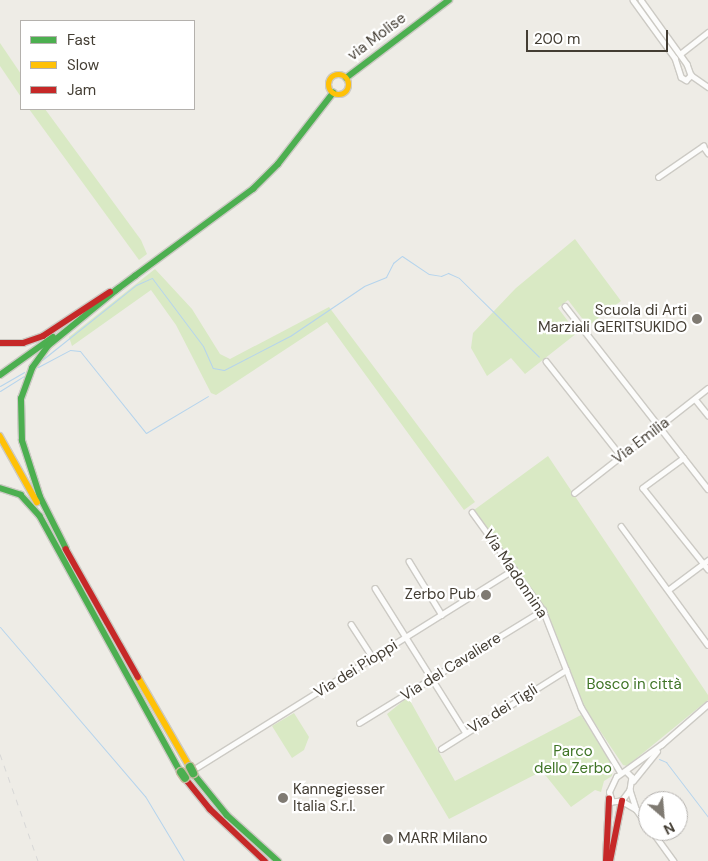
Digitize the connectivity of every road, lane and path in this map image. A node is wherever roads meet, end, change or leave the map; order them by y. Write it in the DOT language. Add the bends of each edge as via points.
graph roads {
  1 [pos="449,0"];
  2 [pos="634,0"];
  3 [pos="641,0"];
  4 [pos="708,32"];
  5 [pos="680,54"];
  6 [pos="686,68"];
  7 [pos="681,70"];
  8 [pos="691,75"];
  9 [pos="346,78"];
  10 [pos="708,87"];
  11 [pos="333,93"];
  12 [pos="708,153"];
  13 [pos="658,178"];
  14 [pos="119,288"];
  15 [pos="565,306"];
  16 [pos="0,343"];
  17 [pos="546,361"];
  18 [pos="0,375"];
  19 [pos="708,388"];
  20 [pos="696,399"];
  21 [pos="708,415"];
  22 [pos="661,428"];
  23 [pos="0,436"];
  24 [pos="621,456"];
  25 [pos="684,458"];
  26 [pos="0,488"];
  27 [pos="708,489"];
  28 [pos="574,493"];
  29 [pos="472,512"];
  30 [pos="621,526"];
  31 [pos="409,561"];
  32 [pos="706,561"];
  33 [pos="514,569"];
  34 [pos="708,569"];
  35 [pos="73,571"];
  36 [pos="375,588"];
  37 [pos="668,590"];
  38 [pos="543,610"];
  39 [pos="442,615"];
  40 [pos="351,624"];
  41 [pos="406,637"];
  42 [pos="708,645"];
  43 [pos="373,658"];
  44 [pos="566,670"];
  45 [pos="431,679"];
  46 [pos="708,704"];
  47 [pos="359,723"];
  48 [pos="466,733"];
  49 [pos="662,744"];
  50 [pos="441,748"];
  51 [pos="193,769"];
  52 [pos="624,772"];
  53 [pos="633,781"];
  54 [pos="630,790"];
  55 [pos="609,799"];
  56 [pos="622,801"];
  57 [pos="636,809"];
  58 [pos="638,812"];
  59 [pos="659,841"];
  60 [pos="265,861"];
  61 [pos="278,861"];
  62 [pos="606,861"];
  63 [pos="610,861"];
  64 [pos="674,861"];
  1 -- 9 [label="main road, via Molise"];
  2 -- 7 [label="street"];
  3 -- 5 [label="street"];
  4 -- 5 [label="street"];
  5 -- 6 [label="street"];
  6 -- 7 [label="street"];
  6 -- 8 [label="street"];
  7 -- 8 [label="street" via="683,79"];
  8 -- 10 [label="street"];
  9 -- 11 [label="main road" via="337,75 332,78 329,84"];
  9 -- 11 [label="main road" via="350,84 347,93 338,96"];
  11 -- 14 [label="main road" via="278,164 253,189"];
  12 -- 13 [label="street" via="703,146"];
  14 -- 16 [label="main road" via="43,336 23,343"];
  14 -- 18 [label="main road"];
  14 -- 35 [label="main road" via="49,346 32,368 21,399 20,424 26,458"];
  15 -- 22 [label="street"];
  17 -- 24 [label="street"];
  19 -- 20 [label="street, Via Emilia"];
  20 -- 21 [label="street"];
  20 -- 22 [label="street, Via Emilia"];
  22 -- 24 [label="street, Via Emilia"];
  22 -- 25 [label="street"];
  23 -- 35 [label="main road"];
  24 -- 28 [label="street, Via Emilia"];
  25 -- 27 [label="street"];
  25 -- 32 [label="street" via="643,488"];
  26 -- 35 [label="main road" via="21,495 34,508"];
  29 -- 33 [label="street, Via Madonnina"];
  30 -- 37 [label="street"];
  31 -- 39 [label="street"];
  32 -- 34 [label="street"];
  32 -- 37 [label="street"];
  33 -- 38 [label="street, Via Madonnina"];
  33 -- 39 [label="street, Via dei Pioppi"];
  35 -- 51 [label="main road"];
  35 -- 60 [label="main road" via="183,775 216,814"];
  36 -- 41 [label="street"];
  37 -- 42 [label="street"];
  38 -- 44 [label="street, Via Madonnina"];
  38 -- 45 [label="street, Via del Cavaliere"];
  39 -- 41 [label="street, Via dei Pioppi"];
  40 -- 43 [label="street"];
  41 -- 43 [label="street, Via dei Pioppi"];
  41 -- 45 [label="street"];
  43 -- 51 [label="street, Via dei Pioppi"];
  44 -- 48 [label="street, Via dei Tigli"];
  44 -- 52 [label="street, Via Madonnina" via="581,707"];
  45 -- 47 [label="street, Via del Cavaliere"];
  45 -- 48 [label="street"];
  46 -- 49 [label="street"];
  48 -- 50 [label="street, Via dei Tigli"];
  49 -- 52 [label="street"];
  49 -- 53 [label="street"];
  51 -- 61 [label="main road" via="228,815"];
  52 -- 53 [label="street, Via Madonnina"];
  52 -- 55 [label="street" via="612,782"];
  53 -- 54 [label="street"];
  54 -- 56 [label="street"];
  54 -- 57 [label="street"];
  55 -- 56 [label="street"];
  55 -- 62 [label="main road"];
  56 -- 57 [label="street"];
  56 -- 63 [label="main road"];
  57 -- 58 [label="street"];
  59 -- 64 [label="street"];
}
